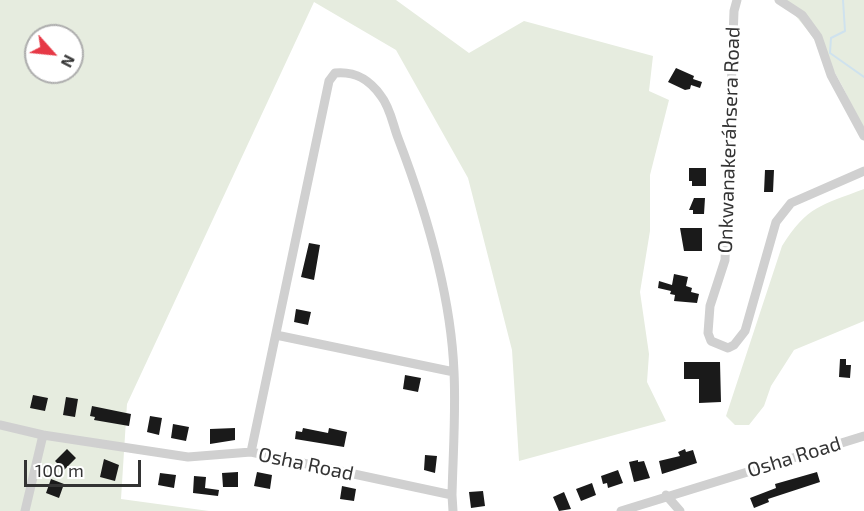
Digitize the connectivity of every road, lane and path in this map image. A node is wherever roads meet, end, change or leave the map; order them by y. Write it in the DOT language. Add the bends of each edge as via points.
graph roads {
  1 [pos="736,0"];
  2 [pos="778,0"];
  3 [pos="864,136"];
  4 [pos="864,171"];
  5 [pos="276,335"];
  6 [pos="454,372"];
  7 [pos="0,425"];
  8 [pos="43,435"];
  9 [pos="864,436"];
  10 [pos="251,452"];
  11 [pos="452,495"];
  12 [pos="666,495"];
  13 [pos="25,511"];
  14 [pos="453,511"];
  15 [pos="621,511"];
  16 [pos="680,511"];
  1 -- 4 [label="street, Onkwanakeráhsera Road" via="725,260 710,306 711,340 728,348 745,331 777,222 787,206"];
  2 -- 3 [label="street" via="802,15 818,37 831,75"];
  5 -- 6 [label="street"];
  5 -- 6 [label="street" via="329,81 335,74 350,72 366,79 382,97 415,182 438,270"];
  5 -- 10 [label="street"];
  6 -- 11 [label="street"];
  7 -- 8 [label="street, Osha Road"];
  8 -- 10 [label="street, Osha Road" via="188,457"];
  8 -- 13 [label="street"];
  9 -- 12 [label="street, Osha Road"];
  10 -- 11 [label="street, Osha Road"];
  11 -- 14 [label="street"];
  12 -- 15 [label="street, Osha Road"];
  12 -- 16 [label="street"];
}
